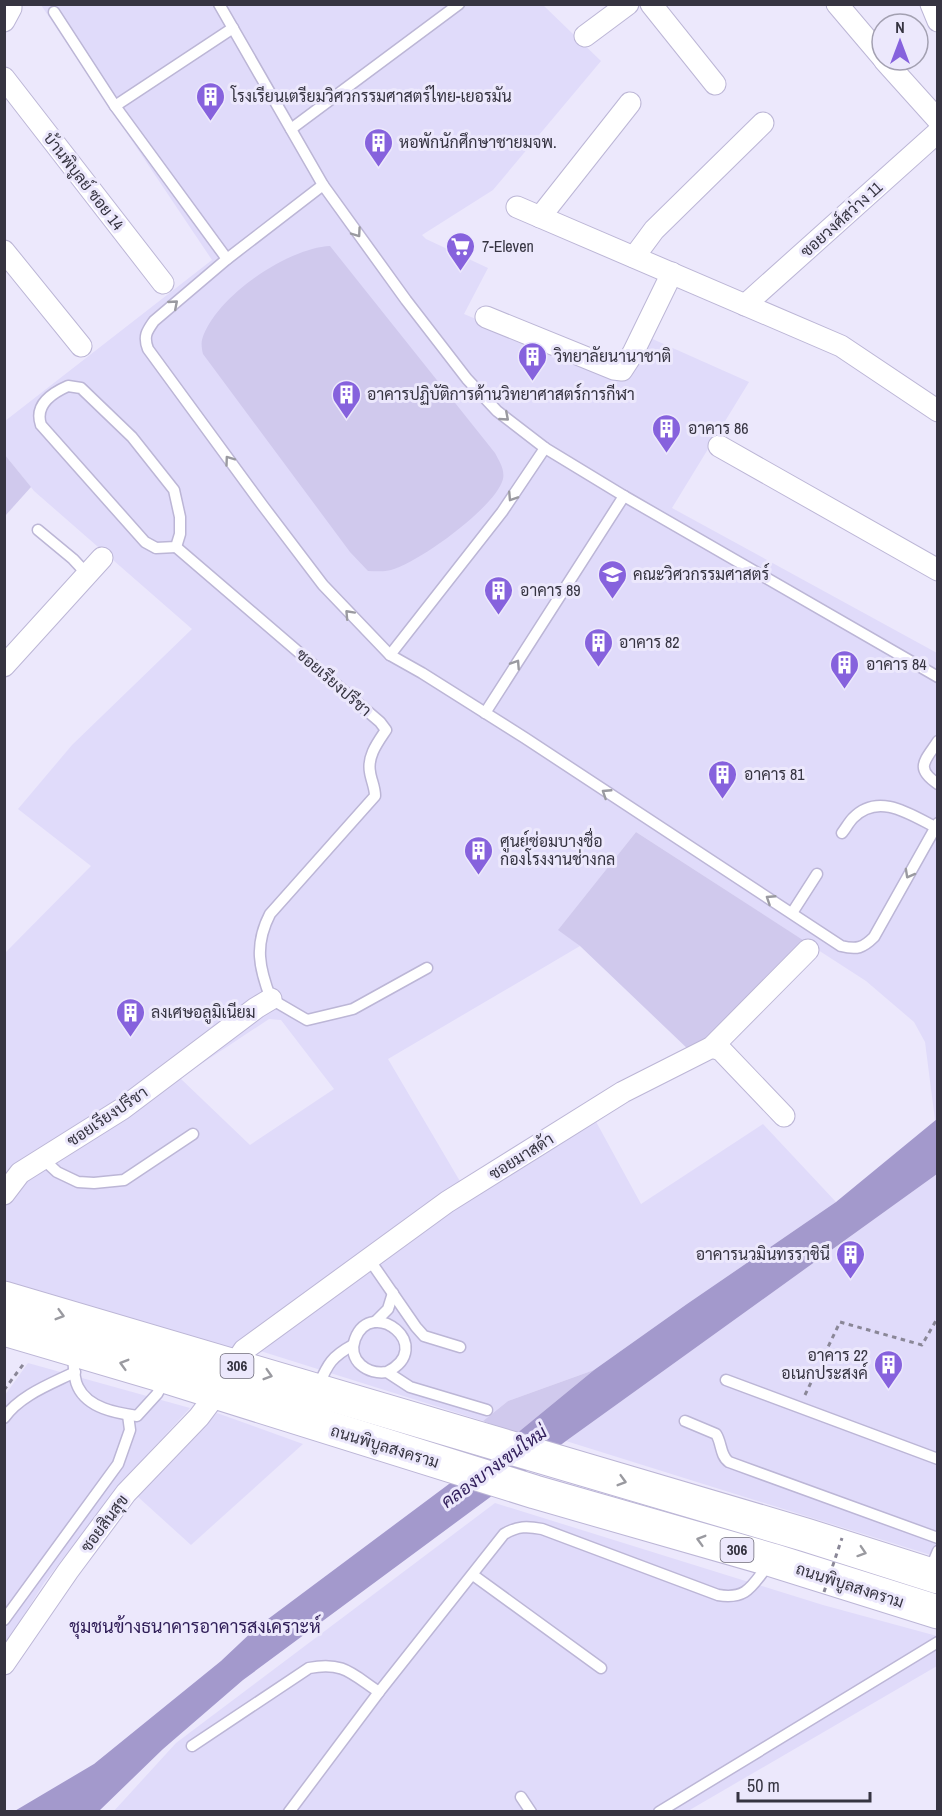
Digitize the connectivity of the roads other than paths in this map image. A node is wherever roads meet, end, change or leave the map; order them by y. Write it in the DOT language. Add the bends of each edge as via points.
graph roads {
  1 [pos="10,4"];
  2 [pos="219,4"];
  3 [pos="459,4"];
  4 [pos="628,4"];
  5 [pos="651,4"];
  6 [pos="837,4"];
  7 [pos="931,4"];
  8 [pos="54,12"];
  9 [pos="4,21"];
  10 [pos="938,21"];
  11 [pos="232,28"];
  12 [pos="585,36"];
  13 [pos="870,43"];
  14 [pos="895,72"];
  15 [pos="4,78"];
  16 [pos="715,84"];
  17 [pos="630,103"];
  18 [pos="115,106"];
  19 [pos="938,120"];
  20 [pos="763,123"];
  21 [pos="291,129"];
  22 [pos="938,132"];
  23 [pos="323,185"];
  24 [pos="517,207"];
  25 [pos="540,217"];
  26 [pos="4,251"];
  27 [pos="633,257"];
  28 [pos="226,259"];
  29 [pos="672,273"];
  30 [pos="163,283"];
  31 [pos="745,305"];
  32 [pos="486,317"];
  33 [pos="81,346"];
  34 [pos="938,411"];
  35 [pos="719,446"];
  36 [pos="545,448"];
  37 [pos="624,496"];
  38 [pos="38,530"];
  39 [pos="177,547"];
  40 [pos="102,558"];
  41 [pos="938,570"];
  42 [pos="86,573"];
  43 [pos="390,655"];
  44 [pos="4,666"];
  45 [pos="938,677"];
  46 [pos="485,713"];
  47 [pos="938,741"];
  48 [pos="938,784"];
  49 [pos="936,825"];
  50 [pos="842,833"];
  51 [pos="817,874"];
  52 [pos="792,913"];
  53 [pos="808,950"];
  54 [pos="428,968"];
  55 [pos="271,999"];
  56 [pos="712,1047"];
  57 [pos="784,1116"];
  58 [pos="193,1134"];
  59 [pos="42,1158"];
  60 [pos="6,1189"];
  61 [pos="369,1259"];
  62 [pos="393,1293"];
  63 [pos="4,1298"];
  64 [pos="375,1322"];
  65 [pos="17,1330"];
  66 [pos="424,1336"];
  67 [pos="353,1345"];
  68 [pos="405,1347"];
  69 [pos="460,1347"];
  70 [pos="74,1360"];
  71 [pos="238,1366"];
  72 [pos="387,1372"];
  73 [pos="167,1377"];
  74 [pos="726,1380"];
  75 [pos="316,1389"];
  76 [pos="217,1393"];
  77 [pos="128,1415"];
  78 [pos="4,1418"];
  79 [pos="685,1421"];
  80 [pos="478,1423"];
  81 [pos="938,1459"];
  82 [pos="938,1538"];
  83 [pos="772,1560"];
  84 [pos="934,1567"];
  85 [pos="473,1575"];
  86 [pos="4,1620"];
  87 [pos="937,1635"];
  88 [pos="4,1664"];
  89 [pos="601,1668"];
  90 [pos="379,1692"];
  91 [pos="192,1746"];
  92 [pos="521,1797"];
  93 [pos="289,1812"];
  94 [pos="531,1812"];
  95 [pos="659,1812"];
  1 -- 9 [label="street"];
  2 -- 11 [label="lane"];
  3 -- 21 [label="lane"];
  4 -- 12 [label="street"];
  5 -- 16 [label="street"];
  6 -- 13 [label="street"];
  7 -- 10 [label="street"];
  8 -- 18 [label="lane"];
  11 -- 18 [label="lane"];
  11 -- 21 [label="lane"];
  14 -- 19 [label="street"];
  15 -- 30 [label="street, บ้านพิบูลย์ ซอย 14"];
  17 -- 25 [label="street"];
  18 -- 28 [label="lane"];
  20 -- 27 [label="street" via="654,230"];
  21 -- 23 [label="lane"];
  22 -- 31 [label="street, ซอยวงศ์สว่าง 11"];
  23 -- 28 [label="lane"];
  23 -- 36 [label="lane, one-way" via="467,379 508,420"];
  24 -- 25 [label="street"];
  25 -- 27 [label="street"];
  26 -- 33 [label="street"];
  27 -- 29 [label="street"];
  43 -- 28 [label="lane, one-way" via="323,585 145,341 154,321"];
  29 -- 31 [label="street"];
  29 -- 32 [label="street" via="633,354 621,370"];
  31 -- 34 [label="street" via="841,346"];
  35 -- 41 [label="street"];
  36 -- 37 [label="lane"];
  36 -- 43 [label="lane, one-way" via="502,512"];
  37 -- 45 [label="lane"];
  46 -- 37 [label="lane, one-way"];
  38 -- 42 [label="lane"];
  39 -- 39 [label="lane" via="156,548 145,542 41,425 40,408 47,399 68,386 81,388 132,437 174,490 180,517"];
  39 -- 55 [label="lane, ซอยเรียงปรีชา" via="386,730 372,752 369,766 375,796 270,914 262,929 259,960"];
  40 -- 42 [label="street"];
  42 -- 44 [label="street"];
  43 -- 46 [label="lane"];
  52 -- 46 [label="lane, one-way"];
  47 -- 48 [label="lane" via="923,768 927,777"];
  49 -- 50 [label="lane" via="899,809 877,806 864,809"];
  49 -- 52 [label="lane, one-way" via="874,937 864,946 854,950 841,946"];
  51 -- 52 [label="lane"];
  53 -- 56 [label="street, ซอยมาสด้า"];
  54 -- 55 [label="lane" via="353,1009 307,1020"];
  55 -- 59 [label="street, ซอยเรียงปรีชา" via="122,1109"];
  56 -- 57 [label="street" via="721,1050"];
  56 -- 61 [label="street, ซอยมาสด้า" via="623,1092 441,1206"];
  58 -- 59 [label="lane" via="124,1180 78,1182 57,1172"];
  59 -- 60 [label="street, ซอยเรียงปรีชา"];
  61 -- 62 [label="lane"];
  61 -- 71 [label="street, ซอยมาสด้า" via="244,1350"];
  62 -- 64 [label="lane" via="388,1309"];
  62 -- 66 [label="lane"];
  63 -- 71 [label="main road, ถนนพิบูลสงคราม / 306, one-way"];
  64 -- 67 [label="lane" via="361,1329"];
  64 -- 68 [label="lane" via="394,1326"];
  65 -- 70 [label="main road, ถนนพิบูลสงคราม / 306"];
  66 -- 68 [label="lane" via="408,1340"];
  66 -- 69 [label="lane"];
  67 -- 72 [label="lane" via="363,1368"];
  67 -- 75 [label="lane" via="329,1363"];
  68 -- 72 [label="lane" via="400,1363"];
  73 -- 70 [label="main road, ถนนพิบูลสงคราม / 306, one-way"];
  70 -- 77 [label="lane" via="77,1385 86,1398 111,1412"];
  70 -- 78 [label="lane" via="11,1408"];
  71 -- 75 [label="main road, ถนนพิบูลสงคราม / 306, one-way"];
  72 -- 80 [label="lane"];
  73 -- 76 [label="main road, ถนนพิบูลสงคราม / 306"];
  73 -- 77 [label="lane" via="137,1416"];
  74 -- 81 [label="lane"];
  75 -- 80 [label="main road, ถนนพิบูลสงคราม / 306"];
  83 -- 76 [label="main road, ถนนพิบูลสงคราม / 306, one-way"];
  76 -- 88 [label="street, ซอยสินสุข" via="126,1493"];
  77 -- 86 [label="lane" via="130,1430 118,1464"];
  79 -- 82 [label="lane" via="716,1434 723,1457 729,1462"];
  80 -- 84 [label="main road, ถนนพิบูลสงคราม / 306, one-way" via="566,1465 806,1535"];
  83 -- 85 [label="lane" via="743,1594 731,1597 526,1526 504,1534"];
  83 -- 87 [label="main road, ถนนพิบูลสงคราม / 306"];
  85 -- 89 [label="lane"];
  85 -- 90 [label="lane"];
  87 -- 95 [label="lane"];
  90 -- 91 [label="lane" via="336,1666 309,1668"];
  90 -- 93 [label="lane"];
  92 -- 94 [label="lane"];
}
